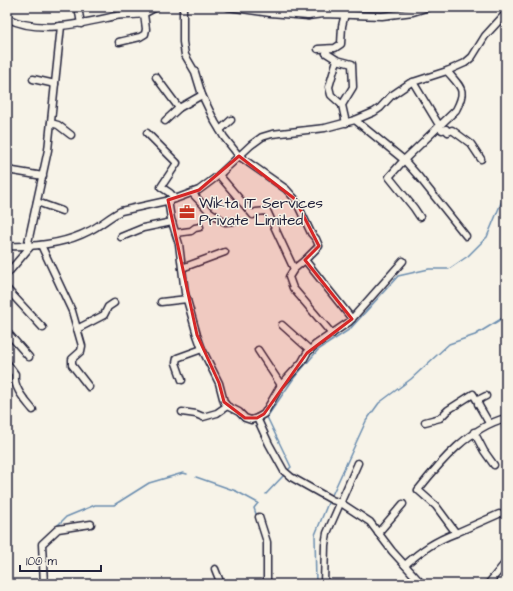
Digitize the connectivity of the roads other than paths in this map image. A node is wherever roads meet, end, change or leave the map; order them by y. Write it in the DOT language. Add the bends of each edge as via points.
graph roads {
  1 [pos="78,7"];
  2 [pos="157,7"];
  3 [pos="183,7"];
  4 [pos="228,7"];
  5 [pos="308,7"];
  6 [pos="429,7"];
  7 [pos="506,13"];
  8 [pos="144,14"];
  9 [pos="345,14"];
  10 [pos="308,16"];
  11 [pos="7,18"];
  12 [pos="81,24"];
  13 [pos="61,26"];
  14 [pos="119,42"];
  15 [pos="328,48"];
  16 [pos="318,49"];
  17 [pos="338,60"];
  18 [pos="447,71"];
  19 [pos="156,77"];
  20 [pos="32,79"];
  21 [pos="413,82"];
  22 [pos="55,84"];
  23 [pos="202,95"];
  24 [pos="342,105"];
  25 [pos="179,108"];
  26 [pos="231,120"];
  27 [pos="355,120"];
  28 [pos="165,121"];
  29 [pos="51,123"];
  30 [pos="346,123"];
  31 [pos="440,126"];
  32 [pos="220,130"];
  33 [pos="147,133"];
  34 [pos="71,135"];
  35 [pos="239,156"];
  36 [pos="482,159"];
  37 [pos="404,160"];
  38 [pos="7,170"];
  39 [pos="218,175"];
  40 [pos="43,176"];
  41 [pos="192,193"];
  42 [pos="172,199"];
  43 [pos="37,202"];
  44 [pos="62,211"];
  45 [pos="420,217"];
  46 [pos="237,221"];
  47 [pos="172,222"];
  48 [pos="200,227"];
  49 [pos="176,233"];
  50 [pos="466,236"];
  51 [pos="121,237"];
  52 [pos="41,245"];
  53 [pos="7,246"];
  54 [pos="29,247"];
  55 [pos="225,252"];
  56 [pos="305,260"];
  57 [pos="403,261"];
  58 [pos="182,268"];
  59 [pos="294,269"];
  60 [pos="7,274"];
  61 [pos="7,289"];
  62 [pos="187,299"];
  63 [pos="161,302"];
  64 [pos="114,303"];
  65 [pos="352,319"];
  66 [pos="282,325"];
  67 [pos="43,328"];
  68 [pos="78,329"];
  69 [pos="7,332"];
  70 [pos="332,334"];
  71 [pos="202,349"];
  72 [pos="258,350"];
  73 [pos="310,350"];
  74 [pos="29,357"];
  75 [pos="7,362"];
  76 [pos="182,380"];
  77 [pos="281,385"];
  78 [pos="89,387"];
  79 [pos="486,396"];
  80 [pos="478,402"];
  81 [pos="228,406"];
  82 [pos="33,410"];
  83 [pos="182,412"];
  84 [pos="257,418"];
  85 [pos="506,418"];
  86 [pos="425,422"];
  87 [pos="489,423"];
  88 [pos="506,426"];
  89 [pos="474,432"];
  90 [pos="358,463"];
  91 [pos="494,465"];
  92 [pos="341,503"];
  93 [pos="403,504"];
  94 [pos="499,514"];
  95 [pos="259,518"];
  96 [pos="91,524"];
  97 [pos="378,533"];
  98 [pos="456,533"];
  99 [pos="506,562"];
  100 [pos="405,565"];
  101 [pos="215,569"];
  102 [pos="44,584"];
  103 [pos="221,584"];
  104 [pos="267,584"];
  105 [pos="324,584"];
  106 [pos="422,584"];
  107 [pos="488,584"];
  1 -- 12 [label="street"];
  2 -- 8 [label="street"];
  3 -- 23 [label="street" via="185,55 195,72"];
  4 -- 10 [label="street"];
  5 -- 10 [label="street"];
  6 -- 9 [label="street" via="414,12 382,16"];
  7 -- 18 [label="street" via="485,36 472,57"];
  8 -- 12 [label="street" via="117,16"];
  8 -- 14 [label="street" via="145,34"];
  9 -- 10 [label="street"];
  9 -- 15 [label="street" via="341,44 335,48"];
  11 -- 13 [label="street" via="17,24"];
  12 -- 13 [label="street"];
  13 -- 22 [label="street"];
  15 -- 16 [label="street"];
  15 -- 17 [label="street" via="326,53"];
  17 -- 24 [label="street" via="329,86 331,95"];
  17 -- 24 [label="street" via="352,64 353,87"];
  18 -- 21 [label="street"];
  18 -- 31 [label="street" via="462,88 462,95 456,110"];
  19 -- 25 [label="street"];
  20 -- 22 [label="street"];
  21 -- 27 [label="street" via="401,88 374,112"];
  21 -- 31 [label="street"];
  22 -- 29 [label="street"];
  23 -- 25 [label="street"];
  23 -- 32 [label="street"];
  24 -- 30 [label="street"];
  25 -- 28 [label="street"];
  26 -- 32 [label="street"];
  27 -- 30 [label="street"];
  27 -- 37 [label="street"];
  29 -- 34 [label="street"];
  29 -- 40 [label="street"];
  30 -- 35 [label="street" via="262,137"];
  31 -- 36 [label="street" via="442,130 452,130 471,144"];
  31 -- 37 [label="street"];
  32 -- 35 [label="street"];
  33 -- 42 [label="street" via="177,163 162,188 170,193"];
  35 -- 39 [label="street"];
  35 -- 56 [label="street" via="286,189 295,199 319,246"];
  37 -- 45 [label="street" via="389,178"];
  37 -- 50 [label="street"];
  38 -- 40 [label="street"];
  39 -- 41 [label="street"];
  39 -- 59 [label="street" via="254,215 256,212 267,211"];
  40 -- 43 [label="street"];
  41 -- 42 [label="street"];
  41 -- 46 [label="street" via="210,212 225,222"];
  42 -- 47 [label="street"];
  42 -- 52 [label="street" via="121,211 90,231 73,238"];
  43 -- 44 [label="street"];
  43 -- 54 [label="street"];
  47 -- 49 [label="street"];
  47 -- 51 [label="street" via="143,228"];
  48 -- 49 [label="street"];
  49 -- 58 [label="street"];
  52 -- 54 [label="street"];
  52 -- 68 [label="street" via="65,294"];
  53 -- 54 [label="street"];
  54 -- 60 [label="street"];
  55 -- 58 [label="street"];
  56 -- 59 [label="street"];
  56 -- 65 [label="street"];
  57 -- 65 [label="street"];
  58 -- 62 [label="street"];
  59 -- 70 [label="street" via="289,277 293,288"];
  61 -- 67 [label="street"];
  62 -- 63 [label="street"];
  62 -- 71 [label="street"];
  64 -- 68 [label="street" via="104,314"];
  65 -- 70 [label="street"];
  66 -- 73 [label="street"];
  68 -- 78 [label="street" via="82,346 81,351 72,359 72,365"];
  69 -- 74 [label="street"];
  70 -- 73 [label="street"];
  71 -- 76 [label="street" via="177,358 176,363"];
  71 -- 81 [label="street" via="220,382 224,402"];
  72 -- 77 [label="street"];
  73 -- 77 [label="street"];
  75 -- 82 [label="street" via="15,374 14,380 20,394"];
  77 -- 84 [label="street" via="264,414"];
  79 -- 80 [label="street"];
  80 -- 86 [label="street" via="473,394 440,418"];
  80 -- 87 [label="street"];
  81 -- 83 [label="street" via="203,417"];
  81 -- 84 [label="street" via="245,418"];
  84 -- 92 [label="street" via="284,471 313,490"];
  85 -- 87 [label="street"];
  85 -- 88 [label="street"];
  87 -- 89 [label="street"];
  89 -- 91 [label="street"];
  89 -- 98 [label="street" via="436,468 418,490 436,506"];
  90 -- 92 [label="street"];
  92 -- 97 [label="street" via="370,522"];
  92 -- 105 [label="street" via="327,533"];
  93 -- 97 [label="street"];
  94 -- 98 [label="street"];
  95 -- 104 [label="street" via="267,542"];
  96 -- 102 [label="street" via="58,529 42,544"];
  97 -- 100 [label="street"];
  98 -- 100 [label="street" via="423,549"];
  99 -- 107 [label="street"];
  100 -- 106 [label="street"];
  101 -- 103 [label="street"];
}
